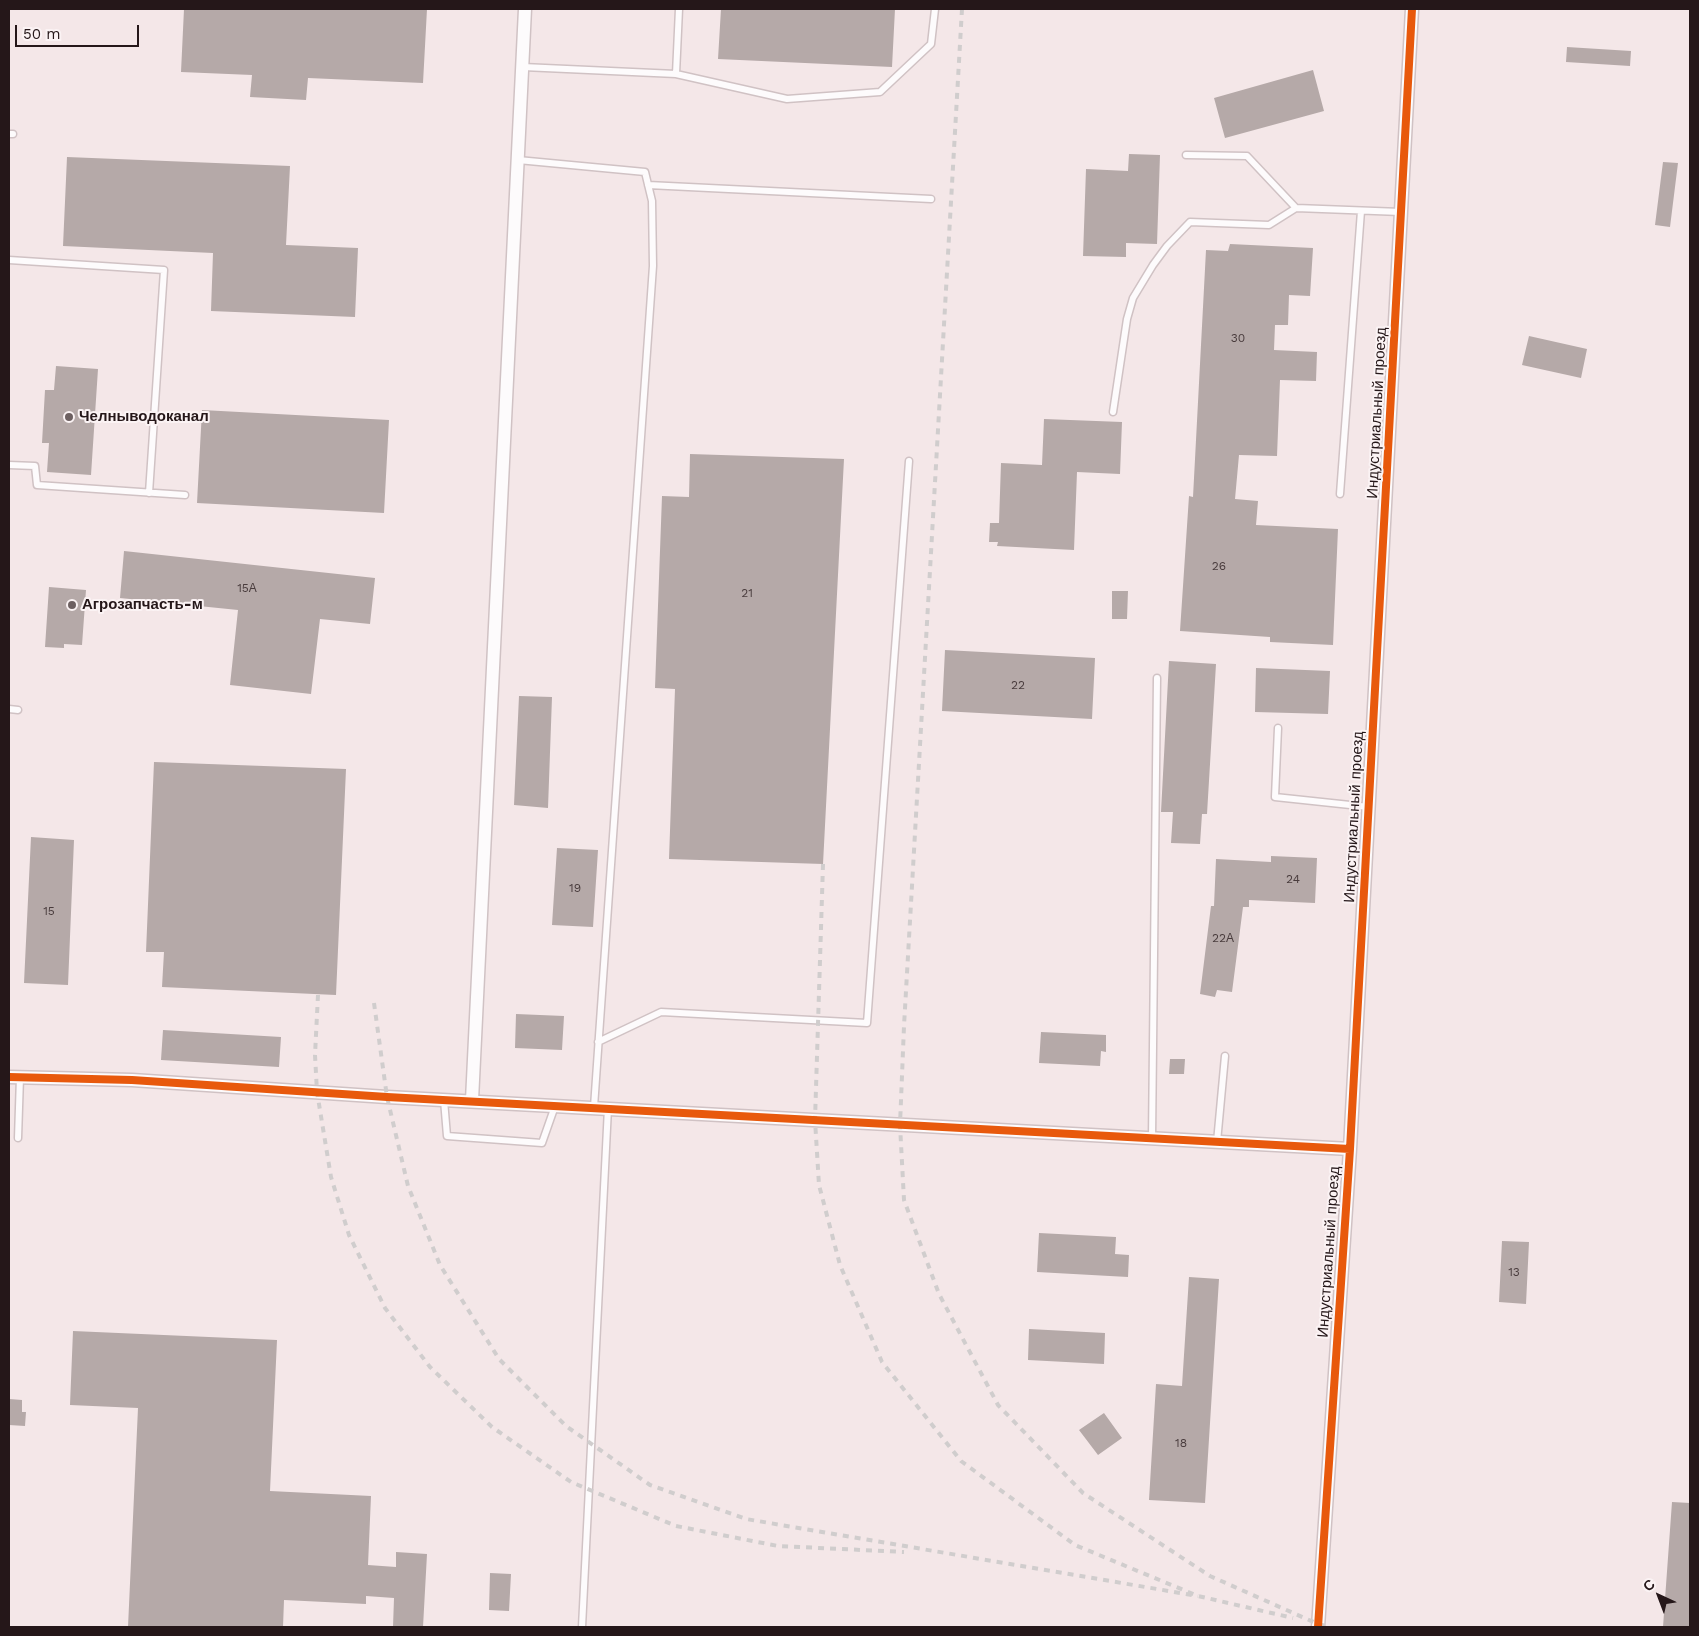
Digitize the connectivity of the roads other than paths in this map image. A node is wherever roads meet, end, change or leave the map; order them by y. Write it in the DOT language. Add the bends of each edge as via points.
graph roads {
  1 [pos="525,9"];
  2 [pos="679,9"];
  3 [pos="934,9"];
  4 [pos="1412,9"];
  5 [pos="522,67"];
  6 [pos="676,74"];
  7 [pos="1186,155"];
  8 [pos="518,160"];
  9 [pos="648,185"];
  10 [pos="931,199"];
  11 [pos="1296,208"];
  12 [pos="1361,211"];
  13 [pos="1401,212"];
  14 [pos="9,260"];
  15 [pos="1113,412"];
  16 [pos="909,461"];
  17 [pos="9,465"];
  18 [pos="149,493"];
  19 [pos="1340,494"];
  20 [pos="185,495"];
  21 [pos="1157,678"];
  22 [pos="9,709"];
  23 [pos="18,710"];
  24 [pos="1278,728"];
  25 [pos="1369,807"];
  26 [pos="598,1042"];
  27 [pos="1225,1056"];
  28 [pos="14,1077"];
  29 [pos="444,1099"];
  30 [pos="472,1100"];
  31 [pos="555,1105"];
  32 [pos="594,1107"];
  33 [pos="608,1108"];
  34 [pos="18,1138"];
  35 [pos="1152,1138"];
  36 [pos="1217,1142"];
  37 [pos="1350,1149"];
  38 [pos="582,1627"];
  39 [pos="1318,1627"];
  1 -- 5 [label="street"];
  2 -- 6 [label="lane"];
  3 -- 6 [label="lane" via="931,44 880,92 787,99"];
  4 -- 13 [label="street, Индустриальный проезд"];
  5 -- 6 [label="lane"];
  5 -- 8 [label="street"];
  7 -- 11 [label="lane" via="1247,156"];
  8 -- 9 [label="lane" via="645,172"];
  8 -- 30 [label="street"];
  9 -- 10 [label="lane"];
  9 -- 26 [label="lane" via="652,201 653,266"];
  11 -- 12 [label="lane"];
  11 -- 15 [label="lane" via="1269,225 1190,222 1167,246 1133,298"];
  12 -- 13 [label="lane"];
  12 -- 19 [label="lane"];
  13 -- 25 [label="street, Индустриальный проезд"];
  14 -- 18 [label="lane" via="164,270"];
  16 -- 26 [label="lane" via="867,1023 661,1012"];
  17 -- 18 [label="lane" via="36,466 36,485"];
  18 -- 20 [label="lane"];
  21 -- 35 [label="lane"];
  22 -- 23 [label="lane"];
  24 -- 25 [label="lane" via="1275,798"];
  25 -- 37 [label="street, Индустриальный проезд"];
  26 -- 32 [label="lane"];
  27 -- 36 [label="lane"];
  28 -- 29 [label="street" via="132,1080"];
  28 -- 34 [label="lane"];
  29 -- 30 [label="street"];
  29 -- 31 [label="lane" via="447,1136 542,1143"];
  30 -- 31 [label="street"];
  31 -- 32 [label="street"];
  32 -- 33 [label="street"];
  33 -- 35 [label="street"];
  33 -- 38 [label="lane"];
  35 -- 36 [label="street"];
  36 -- 37 [label="street"];
  37 -- 39 [label="street, Индустриальный проезд"];
}
